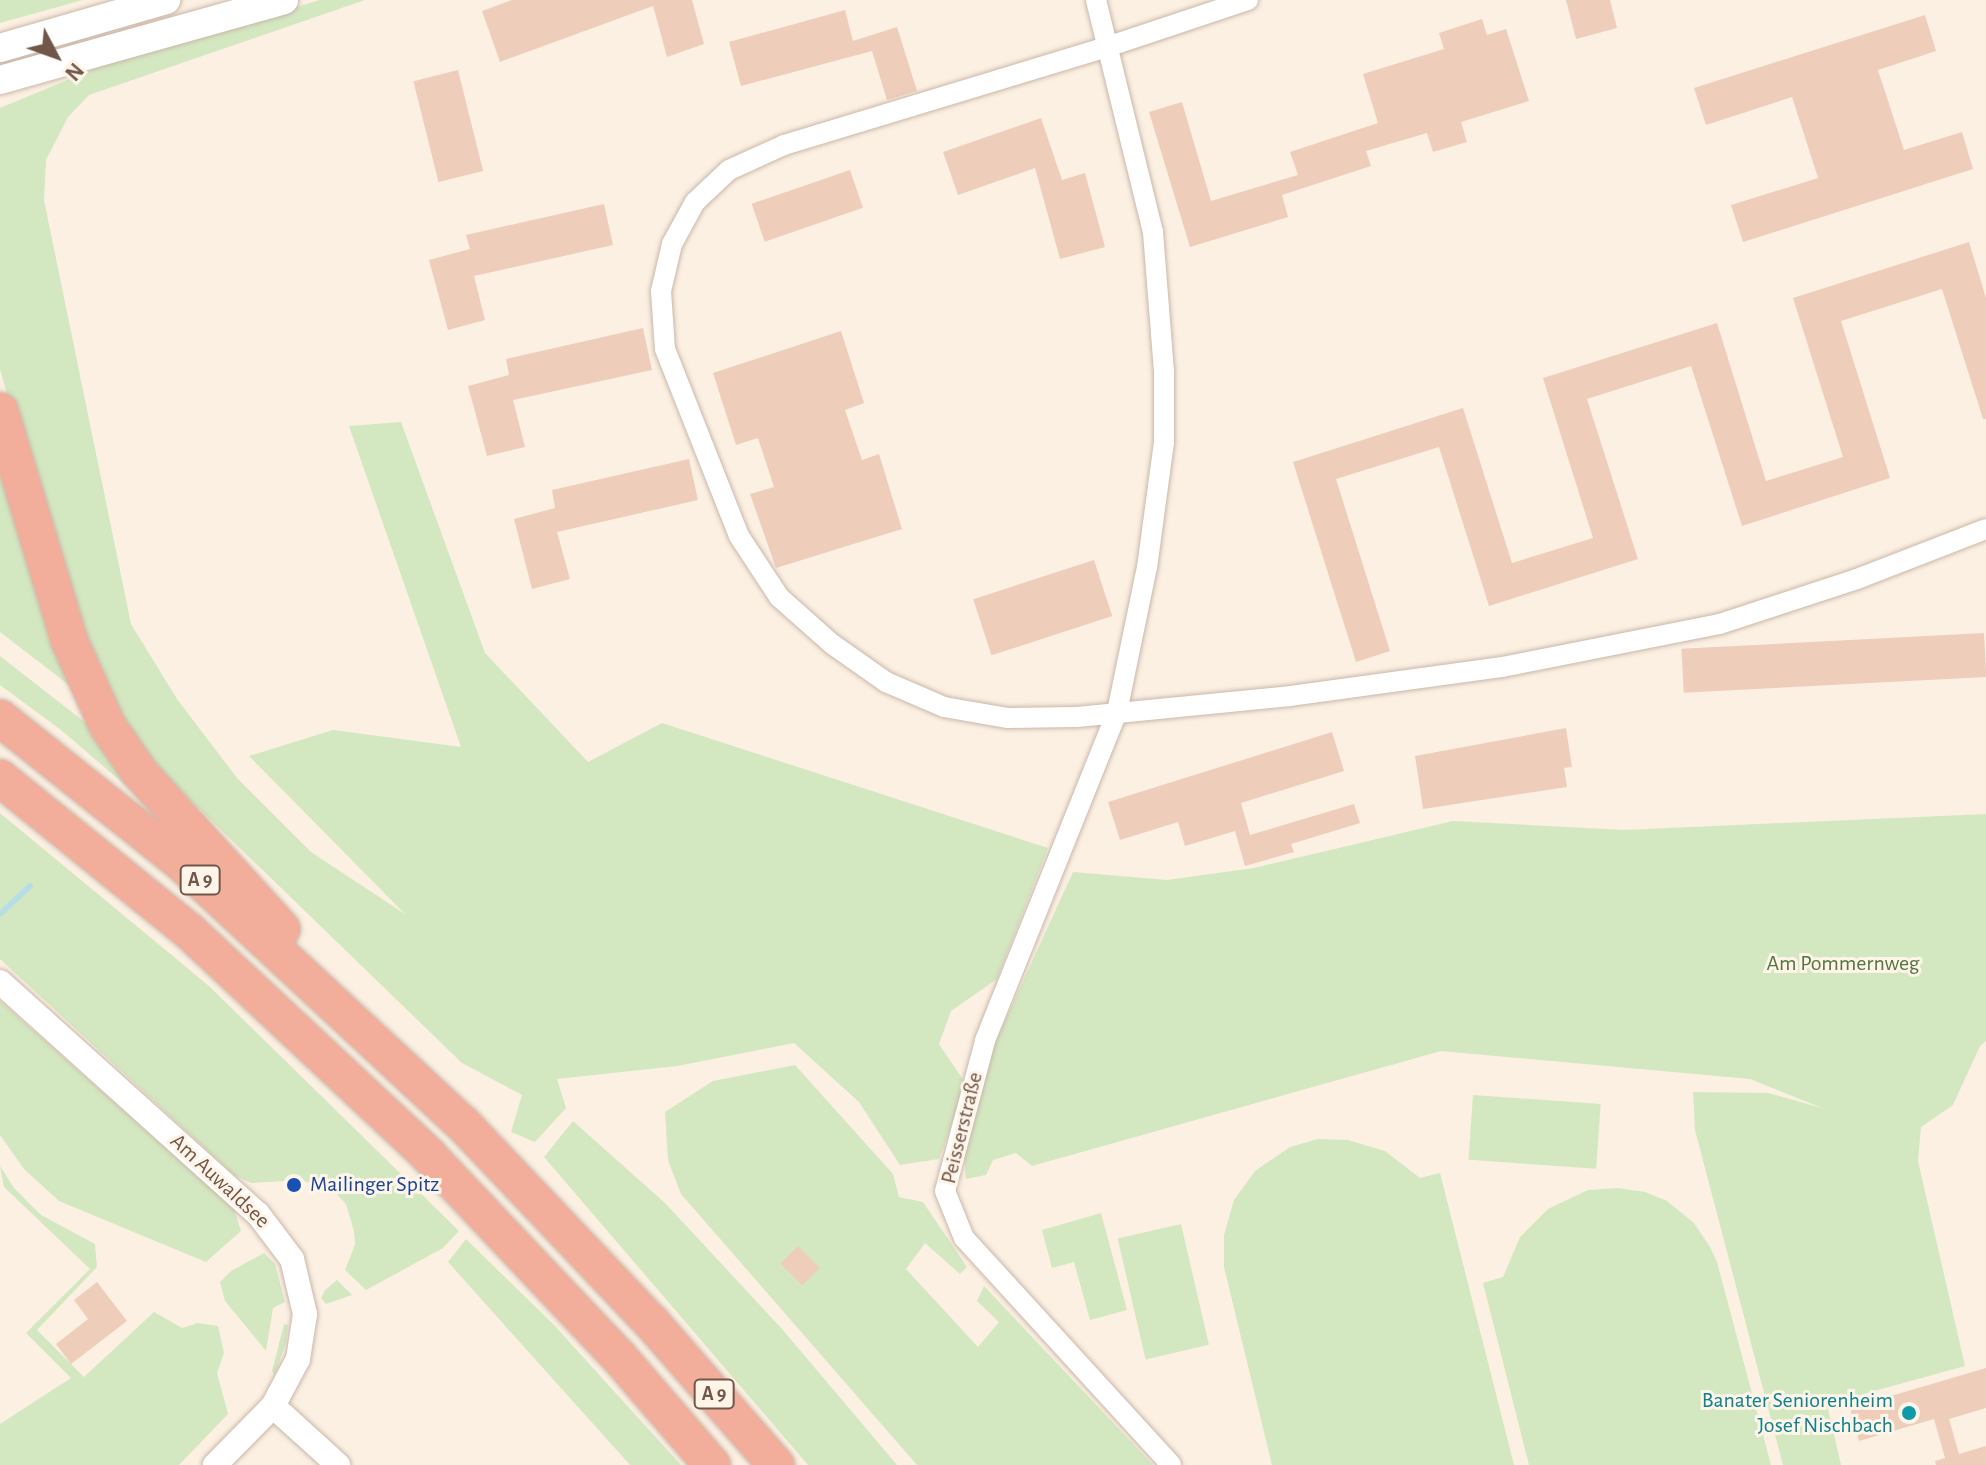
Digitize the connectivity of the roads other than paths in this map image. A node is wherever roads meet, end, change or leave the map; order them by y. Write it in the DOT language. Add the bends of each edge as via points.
graph roads {
  1 [pos="166,0"];
  2 [pos="284,0"];
  3 [pos="1096,0"];
  4 [pos="1248,0"];
  5 [pos="1110,46"];
  6 [pos="0,48"];
  7 [pos="0,80"];
  8 [pos="0,411"];
  9 [pos="1986,529"];
  10 [pos="1117,712"];
  11 [pos="0,718"];
  12 [pos="7,784"];
  13 [pos="0,982"];
  14 [pos="390,1055"];
  15 [pos="273,1406"];
  16 [pos="215,1465"];
  17 [pos="338,1465"];
  18 [pos="712,1465"];
  19 [pos="776,1465"];
  20 [pos="1171,1465"];
  1 -- 6 [label="main road"];
  2 -- 7 [label="main road"];
  3 -- 5 [label="street, Peisserstraße"];
  4 -- 5 [label="street"];
  5 -- 10 [label="street, Peisserstraße" via="1153,232 1164,371 1160,473"];
  5 -- 10 [label="street" via="784,145 729,170 695,202 672,244 661,291 665,349 739,536 779,597 886,682 944,707 1008,718"];
  8 -- 14 [label="highway" via="69,640 119,746"];
  9 -- 10 [label="street" via="1720,624 1405,682"];
  10 -- 20 [label="street, Peisserstraße" via="985,1041 945,1191 964,1238"];
  11 -- 14 [label="highway, A 9" via="184,865"];
  12 -- 18 [label="highway, A 9" via="189,931 428,1155 619,1357"];
  13 -- 15 [label="street, Am Auwaldsee" via="281,1240 299,1279 305,1314 298,1359"];
  14 -- 19 [label="highway, A 9" via="652,1323"];
  15 -- 16 [label="street, Am Auwaldsee"];
  15 -- 17 [label="street"];
}
